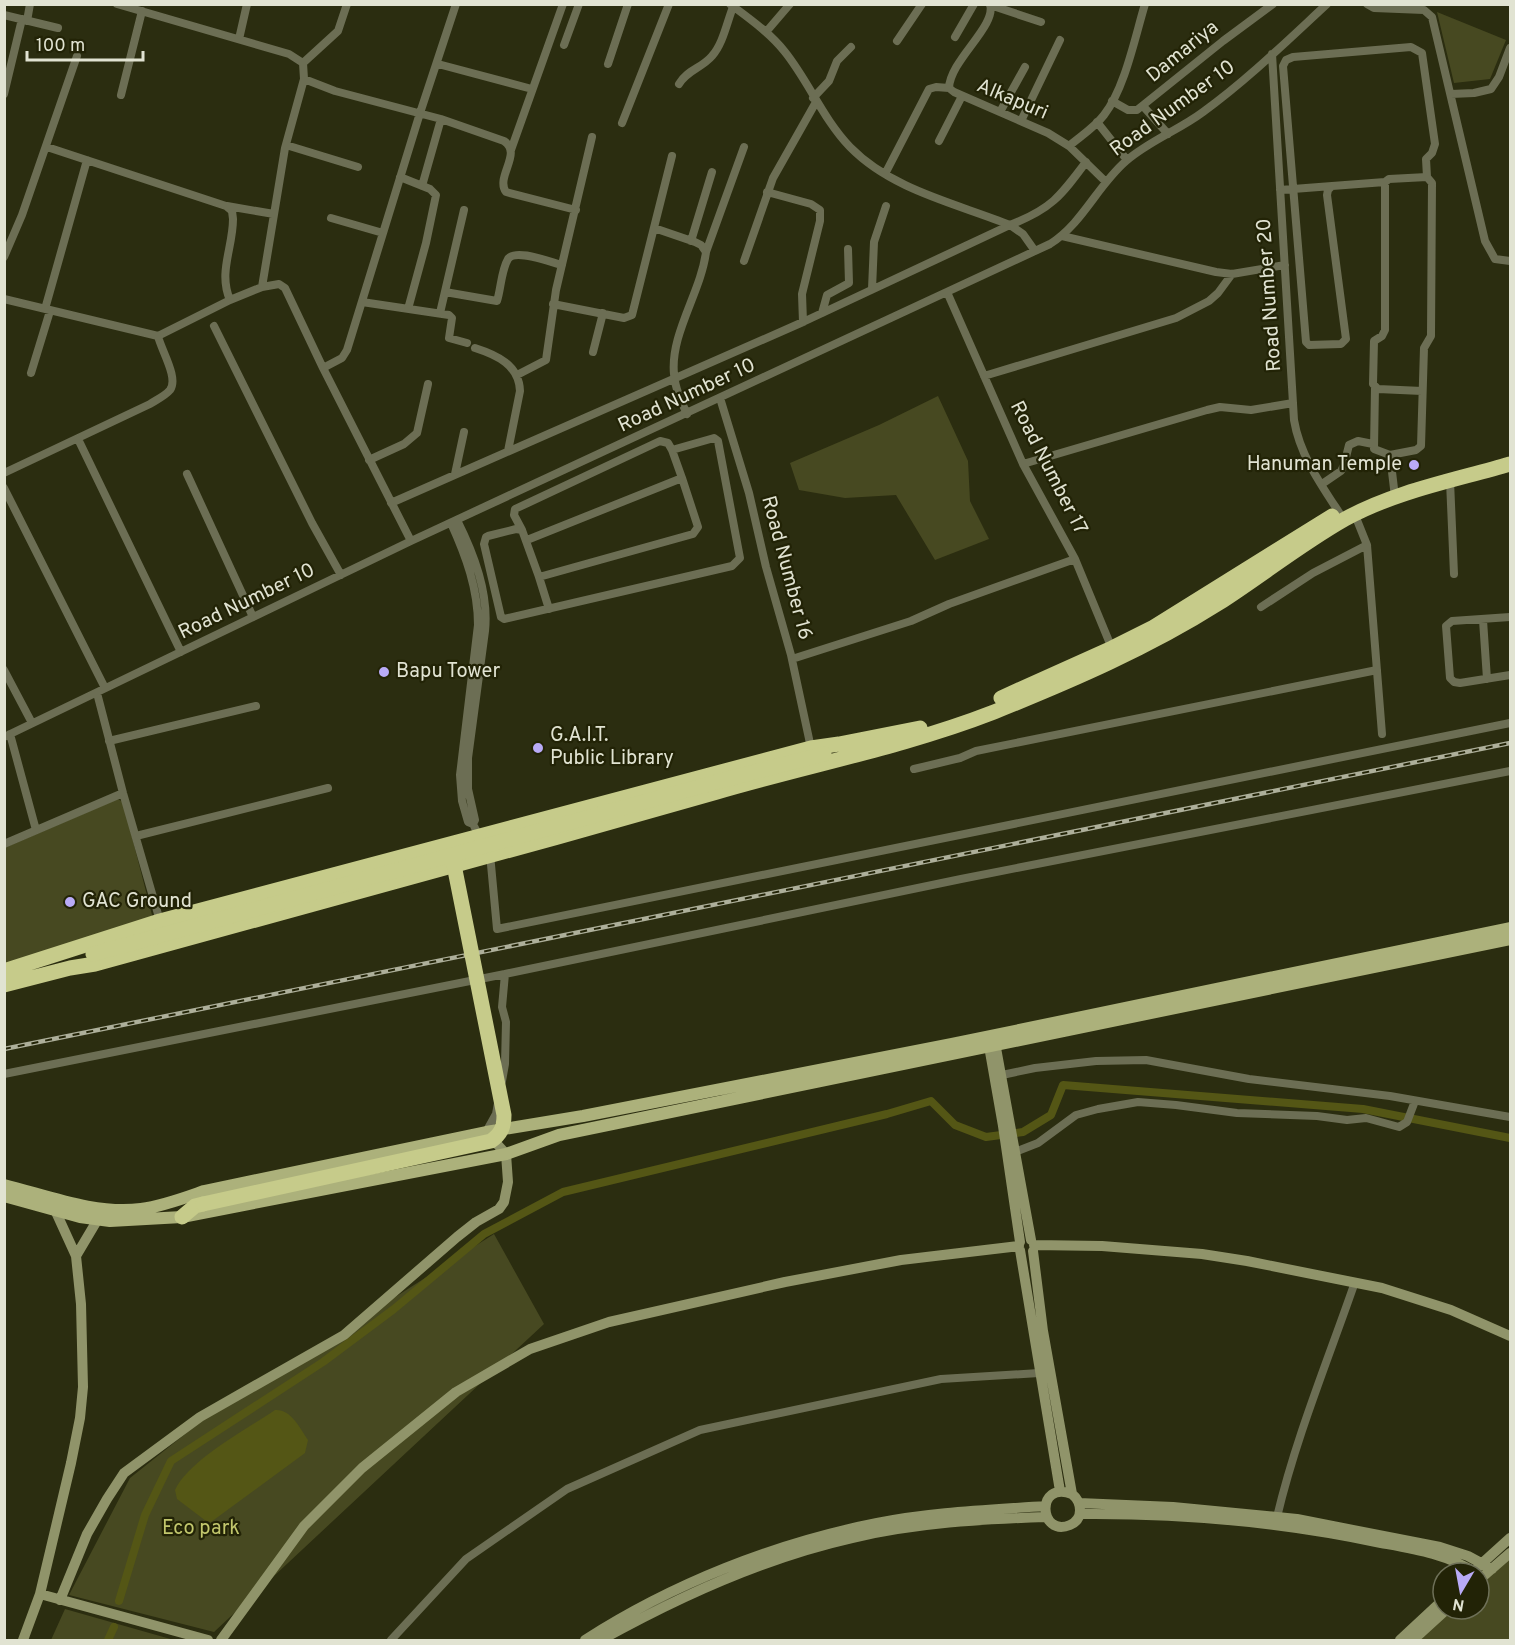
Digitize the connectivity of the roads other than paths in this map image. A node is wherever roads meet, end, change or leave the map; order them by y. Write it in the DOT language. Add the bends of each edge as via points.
graph roads {
  1 [pos="30,4"];
  2 [pos="117,4"];
  3 [pos="247,4"];
  4 [pos="347,4"];
  5 [pos="456,4"];
  6 [pos="562,4"];
  7 [pos="579,4"];
  8 [pos="628,4"];
  9 [pos="669,4"];
  10 [pos="790,4"];
  11 [pos="922,4"];
  12 [pos="974,4"];
  13 [pos="1273,4"];
  14 [pos="1368,4"];
  15 [pos="990,5"];
  16 [pos="731,6"];
  17 [pos="1323,6"];
  18 [pos="1144,7"];
  19 [pos="1428,7"];
  20 [pos="142,12"];
  21 [pos="4,15"];
  22 [pos="25,20"];
  23 [pos="1041,22"];
  24 [pos="58,28"];
  25 [pos="766,32"];
  26 [pos="955,37"];
  27 [pos="239,39"];
  28 [pos="1060,40"];
  29 [pos="897,41"];
  30 [pos="564,45"];
  31 [pos="851,47"];
  32 [pos="1510,48"];
  33 [pos="1272,54"];
  34 [pos="77,56"];
  35 [pos="303,63"];
  36 [pos="438,64"];
  37 [pos="608,64"];
  38 [pos="1508,64"];
  39 [pos="1025,66"];
  40 [pos="304,79"];
  41 [pos="679,84"];
  42 [pos="950,88"];
  43 [pos="532,89"];
  44 [pos="4,94"];
  45 [pos="120,94"];
  46 [pos="1451,94"];
  47 [pos="962,96"];
  48 [pos="815,100"];
  49 [pos="1112,101"];
  50 [pos="1143,106"];
  51 [pos="1000,112"];
  52 [pos="420,113"];
  53 [pos="441,119"];
  54 [pos="1021,121"];
  55 [pos="1097,122"];
  56 [pos="622,123"];
  57 [pos="1167,135"];
  58 [pos="592,137"];
  59 [pos="939,141"];
  60 [pos="286,145"];
  61 [pos="1069,146"];
  62 [pos="47,147"];
  63 [pos="744,147"];
  64 [pos="511,150"];
  65 [pos="672,156"];
  66 [pos="87,160"];
  67 [pos="1127,160"];
  68 [pos="1086,162"];
  69 [pos="358,167"];
  70 [pos="712,172"];
  71 [pos="885,174"];
  72 [pos="400,177"];
  73 [pos="1427,177"];
  74 [pos="1387,180"];
  75 [pos="1106,182"];
  76 [pos="422,186"];
  77 [pos="1332,186"];
  78 [pos="1293,189"];
  79 [pos="1280,190"];
  80 [pos="767,192"];
  81 [pos="226,206"];
  82 [pos="886,206"];
  83 [pos="464,210"];
  84 [pos="576,210"];
  85 [pos="274,214"];
  86 [pos="331,218"];
  87 [pos="1010,225"];
  88 [pos="654,228"];
  89 [pos="383,233"];
  90 [pos="1062,236"];
  91 [pos="691,240"];
  92 [pos="848,249"];
  93 [pos="1035,251"];
  94 [pos="706,252"];
  95 [pos="4,257"];
  96 [pos="744,261"];
  97 [pos="1510,261"];
  98 [pos="562,265"];
  99 [pos="1285,265"];
  100 [pos="1232,274"];
  101 [pos="262,287"];
  102 [pos="872,289"];
  103 [pos="445,292"];
  104 [pos="947,292"];
  105 [pos="4,299"];
  106 [pos="230,300"];
  107 [pos="362,302"];
  108 [pos="553,304"];
  109 [pos="408,309"];
  110 [pos="48,310"];
  111 [pos="440,313"];
  112 [pos="603,313"];
  113 [pos="822,313"];
  114 [pos="803,322"];
  115 [pos="214,326"];
  116 [pos="158,336"];
  117 [pos="593,352"];
  118 [pos="322,368"];
  119 [pos="31,373"];
  120 [pos="517,375"];
  121 [pos="984,376"];
  122 [pos="674,378"];
  123 [pos="428,384"];
  124 [pos="1375,387"];
  125 [pos="1422,391"];
  126 [pos="720,398"];
  127 [pos="1293,403"];
  128 [pos="687,414"];
  129 [pos="464,432"];
  130 [pos="78,439"];
  131 [pos="1373,444"];
  132 [pos="672,450"];
  133 [pos="508,451"];
  134 [pos="1510,454"];
  135 [pos="1390,455"];
  136 [pos="369,460"];
  137 [pos="1023,464"];
  138 [pos="1510,464"];
  139 [pos="4,473"];
  140 [pos="187,474"];
  141 [pos="455,474"];
  142 [pos="682,478"];
  143 [pos="1450,481"];
  144 [pos="1322,484"];
  145 [pos="4,488"];
  146 [pos="1394,493"];
  147 [pos="391,503"];
  148 [pos="1346,516"];
  149 [pos="454,522"];
  150 [pos="522,530"];
  151 [pos="527,540"];
  152 [pos="411,542"];
  153 [pos="484,544"];
  154 [pos="1367,545"];
  155 [pos="468,551"];
  156 [pos="1075,559"];
  157 [pos="1454,574"];
  158 [pos="341,575"];
  159 [pos="539,577"];
  160 [pos="1261,607"];
  161 [pos="549,609"];
  162 [pos="253,617"];
  163 [pos="1510,617"];
  164 [pos="1483,620"];
  165 [pos="181,652"];
  166 [pos="1114,654"];
  167 [pos="792,659"];
  168 [pos="4,670"];
  169 [pos="1377,670"];
  170 [pos="1510,675"];
  171 [pos="1487,679"];
  172 [pos="101,691"];
  173 [pos="256,706"];
  174 [pos="32,723"];
  175 [pos="1510,723"];
  176 [pos="1382,734"];
  177 [pos="7,736"];
  178 [pos="109,741"];
  179 [pos="830,751"];
  180 [pos="914,769"];
  181 [pos="1510,771"];
  182 [pos="328,788"];
  183 [pos="123,793"];
  184 [pos="36,830"];
  185 [pos="476,831"];
  186 [pos="136,836"];
  187 [pos="4,843"];
  188 [pos="416,854"];
  189 [pos="452,855"];
  190 [pos="491,856"];
  191 [pos="421,875"];
  192 [pos="160,921"];
  193 [pos="1510,928"];
  194 [pos="1510,939"];
  195 [pos="65,952"];
  196 [pos="89,955"];
  197 [pos="70,968"];
  198 [pos="4,971"];
  199 [pos="506,974"];
  200 [pos="4,986"];
  201 [pos="991,1041"];
  202 [pos="4,1074"];
  203 [pos="1002,1075"];
  204 [pos="1415,1101"];
  205 [pos="1510,1117"];
  206 [pos="1007,1126"];
  207 [pos="486,1132"];
  208 [pos="1012,1149"];
  209 [pos="506,1154"];
  210 [pos="4,1185"];
  211 [pos="4,1196"];
  212 [pos="177,1201"];
  213 [pos="199,1205"];
  214 [pos="55,1210"];
  215 [pos="182,1217"];
  216 [pos="98,1219"];
  217 [pos="1026,1246"];
  218 [pos="75,1256"];
  219 [pos="1355,1282"];
  220 [pos="1510,1336"];
  221 [pos="1039,1373"];
  222 [pos="1060,1491"];
  223 [pos="1072,1494"];
  224 [pos="1080,1508"];
  225 [pos="1046,1511"];
  226 [pos="1277,1517"];
  227 [pos="1510,1538"];
  228 [pos="1510,1553"];
  229 [pos="1455,1561"];
  230 [pos="1478,1561"];
  231 [pos="1491,1561"];
  232 [pos="1491,1564"];
  233 [pos="40,1594"];
  234 [pos="60,1600"];
  235 [pos="1431,1611"];
  236 [pos="1435,1621"];
  237 [pos="23,1641"];
  238 [pos="208,1641"];
  239 [pos="221,1641"];
  240 [pos="391,1641"];
  241 [pos="585,1641"];
  242 [pos="600,1641"];
  243 [pos="1400,1641"];
  244 [pos="1413,1641"];
  1 -- 22 [label="street"];
  2 -- 20 [label="street"];
  3 -- 27 [label="street"];
  4 -- 35 [label="street" via="338,31"];
  5 -- 36 [label="street"];
  6 -- 43 [label="street"];
  7 -- 30 [label="street"];
  8 -- 37 [label="street"];
  9 -- 56 [label="street"];
  10 -- 25 [label="street"];
  11 -- 29 [label="street"];
  12 -- 26 [label="street"];
  13 -- 50 [label="street, Damariya"];
  14 -- 19 [label="street" via="1374,8"];
  15 -- 23 [label="street"];
  15 -- 42 [label="street, Alkapuri" via="989,19 960,59"];
  16 -- 25 [label="street"];
  16 -- 41 [label="street" via="716,51 708,61 685,74"];
  17 -- 33 [label="street, Road Number 10"];
  18 -- 49 [label="street"];
  19 -- 46 [label="street"];
  20 -- 27 [label="street"];
  20 -- 45 [label="street"];
  21 -- 22 [label="street"];
  22 -- 24 [label="street"];
  22 -- 44 [label="street"];
  25 -- 48 [label="street" via="787,54"];
  27 -- 35 [label="street" via="289,54"];
  28 -- 54 [label="street"];
  31 -- 48 [label="street" via="837,61"];
  32 -- 38 [label="street"];
  33 -- 57 [label="street, Road Number 10" via="1206,111"];
  33 -- 79 [label="street, Road Number 20"];
  34 -- 62 [label="street"];
  35 -- 40 [label="street"];
  36 -- 43 [label="street"];
  36 -- 52 [label="street"];
  38 -- 46 [label="street" via="1491,89"];
  39 -- 51 [label="street"];
  40 -- 52 [label="street"];
  40 -- 60 [label="street"];
  42 -- 47 [label="street, Alkapuri"];
  42 -- 71 [label="street" via="929,89"];
  43 -- 64 [label="street"];
  46 -- 97 [label="street" via="1485,241 1496,259"];
  47 -- 51 [label="street, Alkapuri"];
  47 -- 59 [label="street"];
  48 -- 71 [label="street" via="849,146"];
  48 -- 80 [label="street"];
  49 -- 50 [label="street, Damariya" via="1134,111"];
  49 -- 55 [label="street"];
  50 -- 57 [label="street"];
  51 -- 54 [label="street, Alkapuri"];
  52 -- 53 [label="street"];
  52 -- 72 [label="street"];
  53 -- 64 [label="street" via="504,141"];
  53 -- 76 [label="street"];
  54 -- 61 [label="street, Alkapuri"];
  55 -- 61 [label="street"];
  55 -- 67 [label="street"];
  57 -- 67 [label="street, Road Number 10"];
  58 -- 84 [label="street"];
  60 -- 69 [label="street"];
  60 -- 85 [label="street"];
  61 -- 68 [label="street, Alkapuri"];
  62 -- 66 [label="street"];
  62 -- 95 [label="street"];
  63 -- 94 [label="street"];
  64 -- 84 [label="street" via="502,185 506,192"];
  65 -- 88 [label="street"];
  66 -- 81 [label="street"];
  66 -- 110 [label="street"];
  67 -- 75 [label="street, Road Number 10"];
  68 -- 75 [label="street, Alkapuri"];
  68 -- 87 [label="street" via="1046,208"];
  70 -- 91 [label="street"];
  71 -- 87 [label="street"];
  72 -- 76 [label="street"];
  72 -- 89 [label="street"];
  73 -- 74 [label="street"];
  73 -- 78 [label="street" via="1426,159 1435,144 1422,53 1411,47 1293,57 1283,66"];
  73 -- 125 [label="street" via="1432,183 1431,336 1424,348"];
  74 -- 77 [label="street"];
  74 -- 124 [label="street" via="1385,330 1374,341"];
  75 -- 90 [label="street, Road Number 10"];
  76 -- 109 [label="street" via="435,193 436,199"];
  77 -- 78 [label="street"];
  77 -- 78 [label="street" via="1327,195 1346,339 1341,344 1312,346 1306,342"];
  78 -- 79 [label="street"];
  79 -- 99 [label="street, Road Number 20"];
  80 -- 96 [label="street"];
  80 -- 114 [label="street" via="820,210 802,294"];
  81 -- 85 [label="street"];
  81 -- 106 [label="street" via="233,219 225,267 225,289"];
  82 -- 102 [label="street" via="874,242"];
  83 -- 103 [label="street"];
  84 -- 98 [label="street"];
  85 -- 101 [label="street"];
  86 -- 89 [label="street"];
  87 -- 93 [label="street" via="1023,234"];
  87 -- 102 [label="street"];
  88 -- 91 [label="street"];
  88 -- 112 [label="street" via="632,315 624,318"];
  89 -- 107 [label="street"];
  90 -- 93 [label="street, Road Number 10"];
  90 -- 100 [label="street"];
  91 -- 94 [label="street"];
  92 -- 113 [label="street" via="849,283 827,295"];
  93 -- 104 [label="street, Road Number 10"];
  94 -- 122 [label="street" via="675,353"];
  98 -- 103 [label="street" via="513,255 505,266 498,301"];
  98 -- 108 [label="street"];
  99 -- 100 [label="street"];
  99 -- 127 [label="street, Road Number 20"];
  100 -- 121 [label="street" via="1209,302 1176,318"];
  101 -- 106 [label="street"];
  101 -- 118 [label="street" via="275,284 285,288"];
  102 -- 113 [label="street"];
  103 -- 111 [label="street"];
  104 -- 121 [label="street, Road Number 17"];
  104 -- 126 [label="street, Road Number 10"];
  105 -- 110 [label="street"];
  106 -- 116 [label="street"];
  107 -- 109 [label="street"];
  107 -- 118 [label="street" via="347,350 342,358"];
  108 -- 112 [label="street"];
  108 -- 120 [label="street" via="546,360"];
  109 -- 111 [label="street"];
  110 -- 116 [label="street"];
  110 -- 119 [label="street"];
  111 -- 120 [label="street" via="452,316 449,338 506,361"];
  112 -- 117 [label="street"];
  113 -- 114 [label="street"];
  114 -- 122 [label="street"];
  115 -- 158 [label="street"];
  116 -- 130 [label="street" via="172,372 170,390"];
  118 -- 136 [label="street"];
  120 -- 133 [label="street" via="520,391"];
  121 -- 137 [label="street, Road Number 17"];
  122 -- 128 [label="street"];
  122 -- 133 [label="street"];
  123 -- 136 [label="street" via="417,433 404,444"];
  124 -- 125 [label="street"];
  124 -- 131 [label="street"];
  125 -- 135 [label="street" via="1420,446"];
  126 -- 128 [label="street, Road Number 10"];
  126 -- 167 [label="street, Road Number 16"];
  127 -- 137 [label="street" via="1251,410 1220,407"];
  127 -- 144 [label="street, Road Number 20" via="1300,446"];
  128 -- 149 [label="street, Road Number 10"];
  129 -- 141 [label="street"];
  130 -- 139 [label="street"];
  130 -- 165 [label="street"];
  131 -- 135 [label="street" via="1378,452"];
  131 -- 144 [label="street" via="1358,441 1349,445 1341,471"];
  132 -- 142 [label="street"];
  132 -- 150 [label="street" via="668,443 660,441 515,509"];
  132 -- 161 [label="street" via="710,438 718,441 740,558 737,563"];
  133 -- 141 [label="street"];
  134 -- 146 [label="highway"];
  135 -- 146 [label="street"];
  136 -- 147 [label="street"];
  137 -- 156 [label="street, Road Number 17"];
  138 -- 143 [label="highway"];
  140 -- 162 [label="street"];
  141 -- 147 [label="street"];
  142 -- 151 [label="street"];
  142 -- 159 [label="street" via="698,526 693,534"];
  143 -- 146 [label="highway"];
  143 -- 157 [label="street"];
  144 -- 148 [label="street, Road Number 20"];
  145 -- 172 [label="street"];
  146 -- 148 [label="highway"];
  147 -- 152 [label="street"];
  148 -- 154 [label="street, Road Number 20"];
  148 -- 166 [label="highway" via="1217,604 1154,641"];
  149 -- 152 [label="street, Road Number 10"];
  149 -- 155 [label="street"];
  150 -- 151 [label="street"];
  150 -- 153 [label="street" via="488,536"];
  151 -- 159 [label="street"];
  152 -- 158 [label="street, Road Number 10"];
  153 -- 155 [label="street"];
  153 -- 161 [label="street" via="501,617"];
  154 -- 160 [label="street" via="1313,573"];
  154 -- 169 [label="street, Road Number 20"];
  155 -- 185 [label="street" via="478,625 460,789 468,822"];
  156 -- 166 [label="street, Road Number 17"];
  156 -- 167 [label="street" via="911,621"];
  158 -- 162 [label="street, Road Number 10"];
  159 -- 161 [label="street"];
  162 -- 165 [label="street, Road Number 10"];
  163 -- 164 [label="street"];
  164 -- 171 [label="street"];
  164 -- 171 [label="street" via="1452,621 1446,626 1450,678 1460,683"];
  165 -- 172 [label="street, Road Number 10"];
  166 -- 179 [label="highway" via="996,711 933,735"];
  167 -- 179 [label="street, Road Number 16"];
  168 -- 174 [label="street"];
  169 -- 176 [label="street, Road Number 20"];
  169 -- 180 [label="street" via="976,751"];
  170 -- 171 [label="street"];
  172 -- 174 [label="street, Road Number 10"];
  172 -- 178 [label="street"];
  173 -- 178 [label="street"];
  174 -- 177 [label="street, Road Number 10"];
  175 -- 190 [label="street" via="497,929"];
  177 -- 184 [label="street"];
  178 -- 183 [label="street"];
  179 -- 185 [label="highway"];
  179 -- 189 [label="highway, bridge"];
  179 -- 190 [label="highway"];
  181 -- 199 [label="street" via="960,879"];
  182 -- 186 [label="street"];
  183 -- 184 [label="street"];
  183 -- 186 [label="street"];
  184 -- 187 [label="street"];
  185 -- 188 [label="highway"];
  185 -- 190 [label="street"];
  186 -- 192 [label="street"];
  188 -- 191 [label="highway"];
  188 -- 192 [label="highway"];
  189 -- 196 [label="highway, bridge"];
  189 -- 213 [label="highway, bridge" via="504,1115 500,1134 491,1141"];
  190 -- 191 [label="highway"];
  191 -- 197 [label="highway"];
  192 -- 195 [label="highway"];
  193 -- 201 [label="main road"];
  194 -- 201 [label="main road"];
  195 -- 196 [label="highway"];
  195 -- 198 [label="highway"];
  196 -- 197 [label="highway"];
  197 -- 200 [label="highway"];
  199 -- 202 [label="street"];
  199 -- 207 [label="street" via="502,1007 506,1022 505,1064 496,1114"];
  201 -- 203 [label="street"];
  201 -- 206 [label="street"];
  201 -- 207 [label="main road"];
  201 -- 209 [label="main road" via="559,1135"];
  203 -- 204 [label="street" via="1096,1061 1146,1060 1248,1079"];
  203 -- 206 [label="street"];
  204 -- 205 [label="street"];
  204 -- 208 [label="street" via="1409,1118 1397,1127 1366,1118 1236,1113 1138,1102 1076,1116 1038,1143"];
  206 -- 208 [label="street"];
  207 -- 209 [label="street"];
  207 -- 212 [label="main road" via="204,1191"];
  208 -- 217 [label="street"];
  209 -- 215 [label="main road"];
  209 -- 234 [label="street" via="508,1182 499,1209 476,1222 344,1335 200,1417 124,1473 87,1534"];
  210 -- 212 [label="main road" via="109,1210 141,1209"];
  211 -- 214 [label="main road"];
  212 -- 213 [label="highway"];
  213 -- 215 [label="highway"];
  214 -- 216 [label="main road"];
  214 -- 218 [label="street"];
  215 -- 216 [label="main road"];
  216 -- 218 [label="street"];
  217 -- 219 [label="street" via="1102,1246 1202,1254"];
  217 -- 221 [label="street"];
  217 -- 223 [label="street"];
  217 -- 239 [label="street" via="901,1260 785,1282 609,1322 530,1349 456,1392 362,1468 304,1526"];
  218 -- 233 [label="street" via="81,1304 82,1394 71,1463"];
  219 -- 220 [label="street" via="1414,1297"];
  219 -- 226 [label="street"];
  221 -- 222 [label="street"];
  221 -- 240 [label="street" via="941,1379 700,1430 567,1489 466,1559"];
  222 -- 223 [label="street"];
  222 -- 225 [label="street" via="1050,1496"];
  223 -- 224 [label="street"];
  224 -- 225 [label="street" via="1074,1523 1063,1527 1053,1524"];
  224 -- 226 [label="street" via="1173,1507"];
  224 -- 229 [label="street" via="1278,1525 1353,1537"];
  225 -- 241 [label="street" via="918,1517 797,1542 686,1586"];
  225 -- 242 [label="street" via="924,1526 808,1549 713,1584"];
  226 -- 230 [label="street" via="1420,1542"];
  227 -- 231 [label="street"];
  228 -- 232 [label="street"];
  233 -- 234 [label="street"];
  233 -- 237 [label="street"];
  234 -- 238 [label="street"];
  235 -- 243 [label="street"];
  236 -- 244 [label="street"];
}
